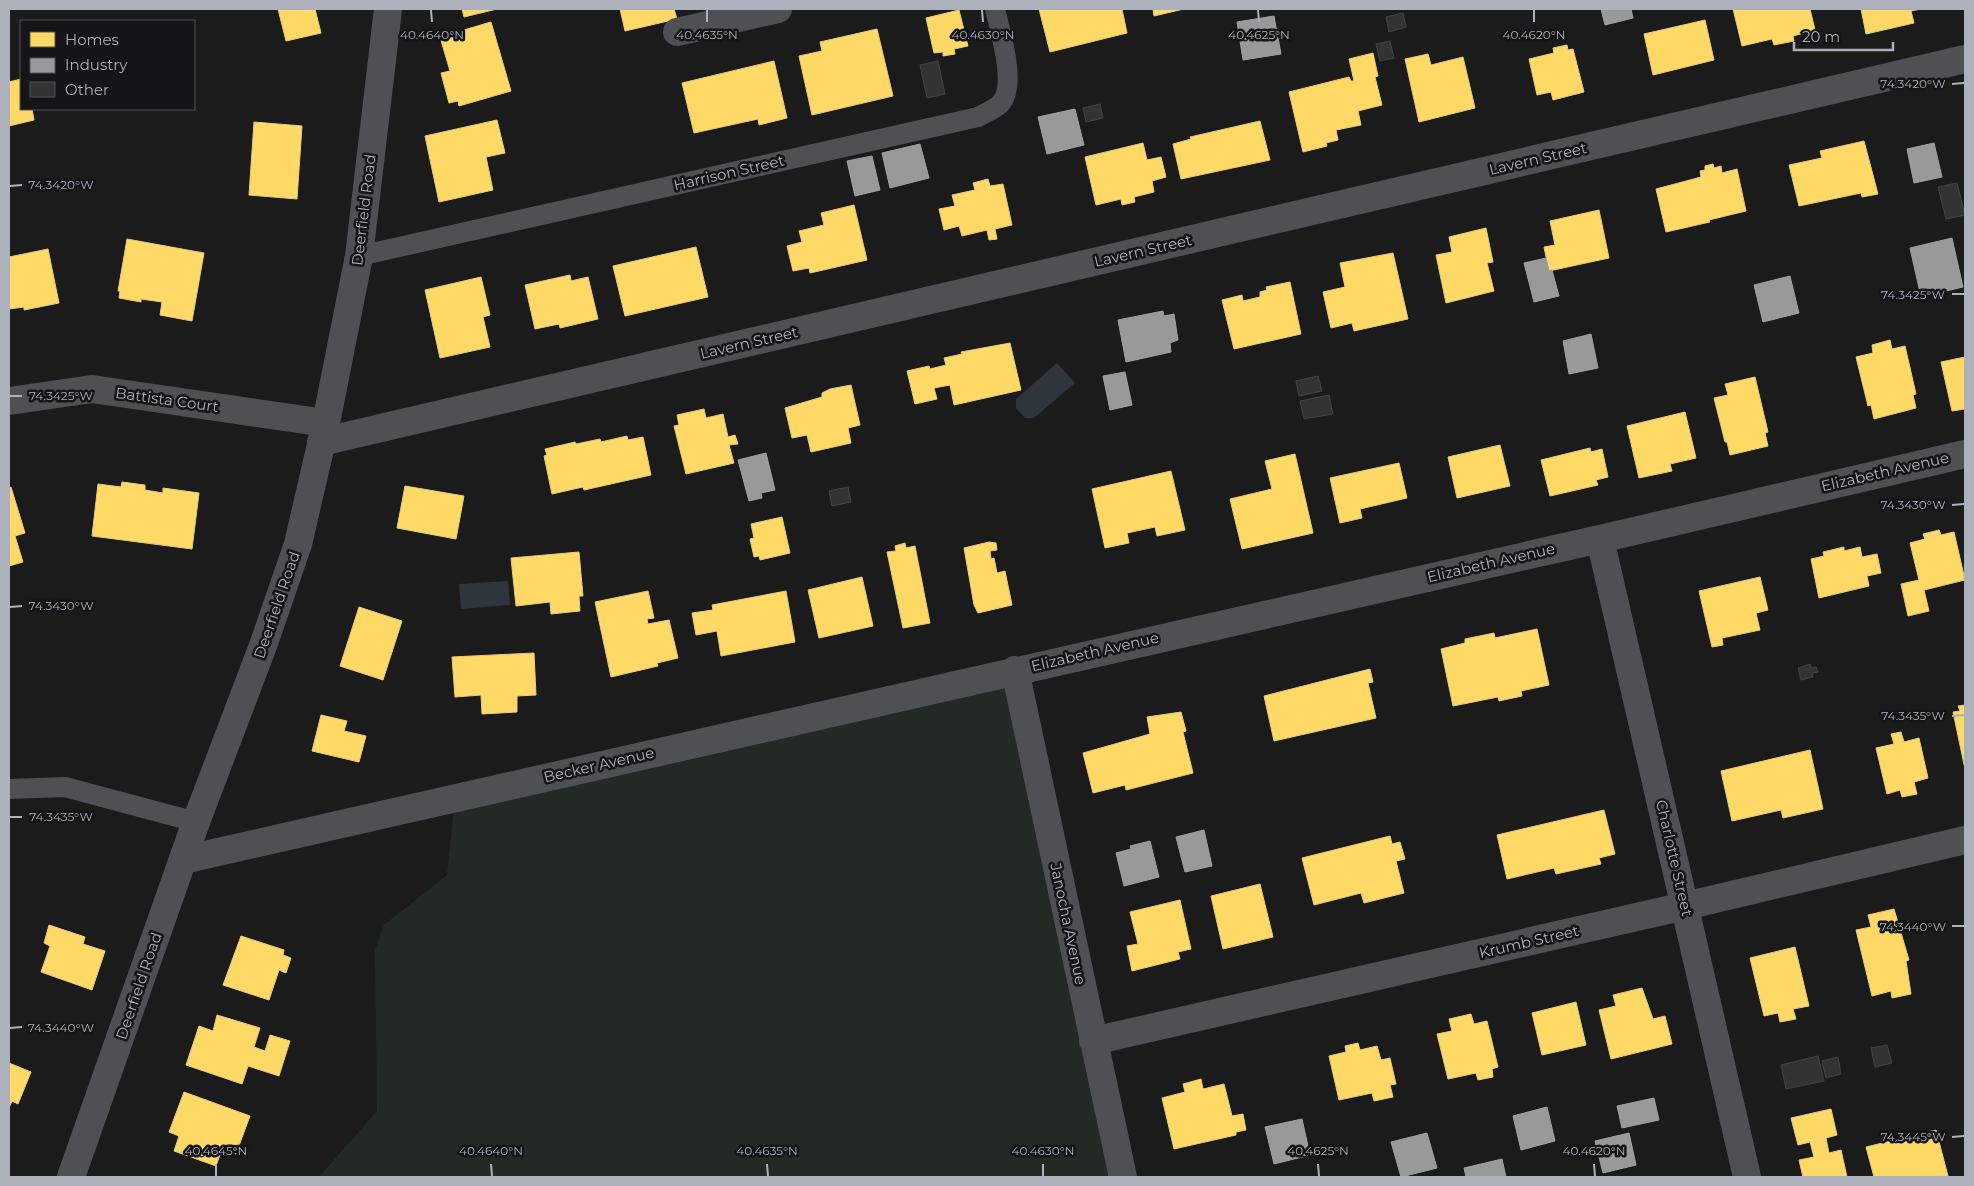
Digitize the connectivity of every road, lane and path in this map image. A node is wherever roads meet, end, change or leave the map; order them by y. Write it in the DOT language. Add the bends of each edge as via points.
graph roads {
  1 [pos="388,9"];
  2 [pos="778,9"];
  3 [pos="995,9"];
  4 [pos="677,32"];
  5 [pos="1965,59"];
  6 [pos="359,256"];
  7 [pos="9,402"];
  8 [pos="324,433"];
  9 [pos="1965,454"];
  10 [pos="1600,539"];
  11 [pos="1015,670"];
  12 [pos="9,789"];
  13 [pos="196,822"];
  14 [pos="1965,840"];
  15 [pos="183,860"];
  16 [pos="1685,906"];
  17 [pos="1093,1041"];
  18 [pos="71,1177"];
  19 [pos="1123,1177"];
  20 [pos="1747,1177"];
  1 -- 6 [label="street, Deerfield Road"];
  2 -- 4 [label="street"];
  3 -- 6 [label="lane, Harrison Street" via="1008,88 1001,103 978,117"];
  5 -- 8 [label="street, Lavern Street"];
  6 -- 8 [label="street, Deerfield Road"];
  7 -- 8 [label="street, Battista Court" via="92,389"];
  8 -- 13 [label="street, Deerfield Road" via="298,544"];
  9 -- 10 [label="street, Elizabeth Avenue"];
  10 -- 11 [label="street, Elizabeth Avenue"];
  10 -- 16 [label="street, Charlotte Street"];
  11 -- 15 [label="street, Becker Avenue"];
  11 -- 17 [label="street, Janocha Avenue"];
  12 -- 13 [label="lane" via="65,787"];
  13 -- 15 [label="street, Deerfield Road"];
  14 -- 16 [label="street, Krumb Street"];
  15 -- 18 [label="street, Deerfield Road"];
  16 -- 17 [label="street, Krumb Street"];
  16 -- 20 [label="street, Charlotte Street"];
  17 -- 19 [label="street, Janocha Avenue"];
}
